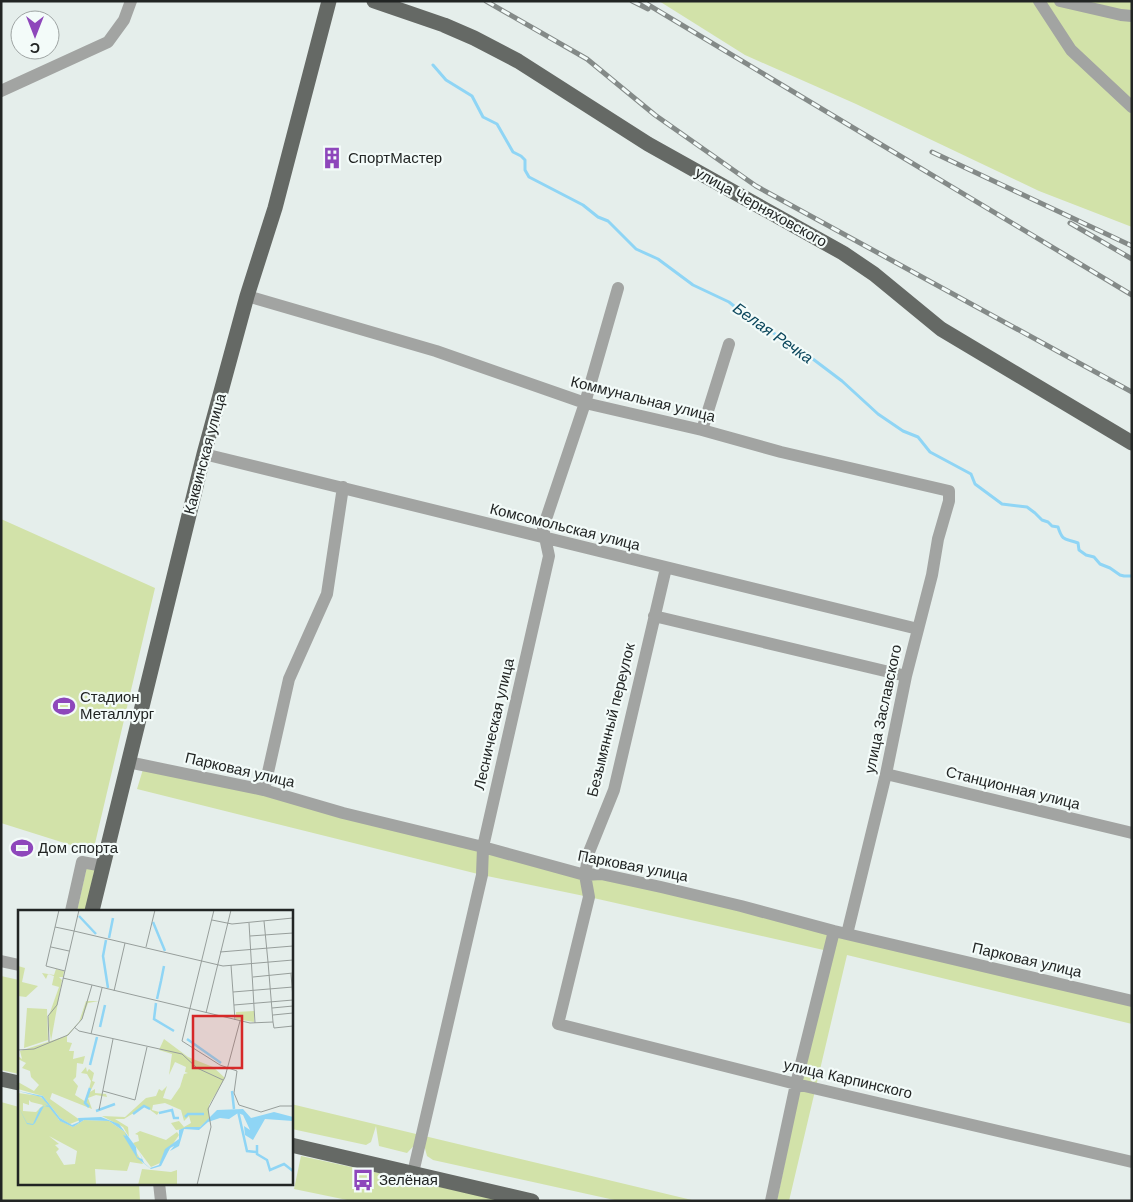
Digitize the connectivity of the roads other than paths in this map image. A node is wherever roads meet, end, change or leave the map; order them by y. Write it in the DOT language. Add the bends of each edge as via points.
graph roads {
  1 [pos="131,1"];
  2 [pos="329,1"];
  3 [pos="374,1"];
  4 [pos="1039,1"];
  5 [pos="1060,1"];
  6 [pos="1132,16"];
  7 [pos="1,91"];
  8 [pos="1132,107"];
  9 [pos="618,288"];
  10 [pos="247,296"];
  11 [pos="729,344"];
  12 [pos="585,403"];
  13 [pos="702,430"];
  14 [pos="1132,443"];
  15 [pos="204,454"];
  16 [pos="343,487"];
  17 [pos="949,491"];
  18 [pos="546,539"];
  19 [pos="666,568"];
  20 [pos="654,616"];
  21 [pos="918,630"];
  22 [pos="906,676"];
  23 [pos="128,762"];
  24 [pos="886,774"];
  25 [pos="264,790"];
  26 [pos="1132,833"];
  27 [pos="483,847"];
  28 [pos="103,866"];
  29 [pos="585,875"];
  30 [pos="70,910"];
  31 [pos="92,910"];
  32 [pos="834,931"];
  33 [pos="847,934"];
  34 [pos="1,961"];
  35 [pos="18,965"];
  36 [pos="1132,1001"];
  37 [pos="558,1024"];
  38 [pos="1,1079"];
  39 [pos="18,1083"];
  40 [pos="796,1084"];
  41 [pos="292,1145"];
  42 [pos="1132,1162"];
  43 [pos="413,1173"];
  44 [pos="159,1184"];
  45 [pos="161,1201"];
  46 [pos="532,1201"];
  47 [pos="771,1201"];
  1 -- 7 [label="street" via="124,20 108,42"];
  2 -- 10 [label="main road, Каквинская улица" via="275,208"];
  3 -- 14 [label="main road, улица Черняховского" via="444,25 518,60 648,144 843,252 941,329"];
  4 -- 8 [label="street" via="1072,50"];
  5 -- 6 [label="street"];
  9 -- 12 [label="street, Лесническая улица"];
  10 -- 12 [label="street, Коммунальная улица" via="436,351"];
  10 -- 15 [label="main road, Каквинская улица"];
  11 -- 13 [label="street"];
  12 -- 13 [label="street, Коммунальная улица"];
  12 -- 18 [label="street, Лесническая улица" via="543,528"];
  13 -- 17 [label="street, Коммунальная улица"];
  15 -- 16 [label="street, Комсомольская улица"];
  15 -- 23 [label="main road, Каквинская улица"];
  16 -- 18 [label="street, Комсомольская улица"];
  16 -- 25 [label="street" via="326,594 290,679"];
  17 -- 21 [label="street, улица Заславского"];
  18 -- 19 [label="street, Комсомольская улица"];
  18 -- 27 [label="street, Лесническая улица" via="549,556"];
  19 -- 20 [label="street, Безымянный переулок"];
  19 -- 21 [label="street, Комсомольская улица"];
  20 -- 22 [label="street"];
  20 -- 29 [label="street, Безымянный переулок" via="614,790 589,852"];
  21 -- 22 [label="street, улица Заславского"];
  22 -- 24 [label="street, улица Заславского"];
  23 -- 25 [label="street, Парковая улица"];
  23 -- 28 [label="main road, Каквинская улица"];
  24 -- 26 [label="street, Станционная улица"];
  24 -- 33 [label="street, улица Заславского"];
  25 -- 27 [label="street, Парковая улица"];
  27 -- 29 [label="street, Парковая улица"];
  27 -- 43 [label="street, Лесническая улица" via="482,875"];
  28 -- 30 [label="street" via="82,862"];
  28 -- 31 [label="main road, Каквинская улица"];
  29 -- 32 [label="street, Парковая улица" via="601,874 661,887"];
  29 -- 37 [label="street, Безымянный переулок" via="589,897"];
  32 -- 33 [label="street, Парковая улица"];
  32 -- 40 [label="street"];
  33 -- 36 [label="street, Парковая улица"];
  34 -- 35 [label="street"];
  37 -- 40 [label="street, улица Карпинского"];
  38 -- 39 [label="main road"];
  40 -- 42 [label="street, улица Карпинского"];
  40 -- 47 [label="street"];
  41 -- 43 [label="main road"];
  43 -- 46 [label="main road"];
  44 -- 45 [label="street"];
}
